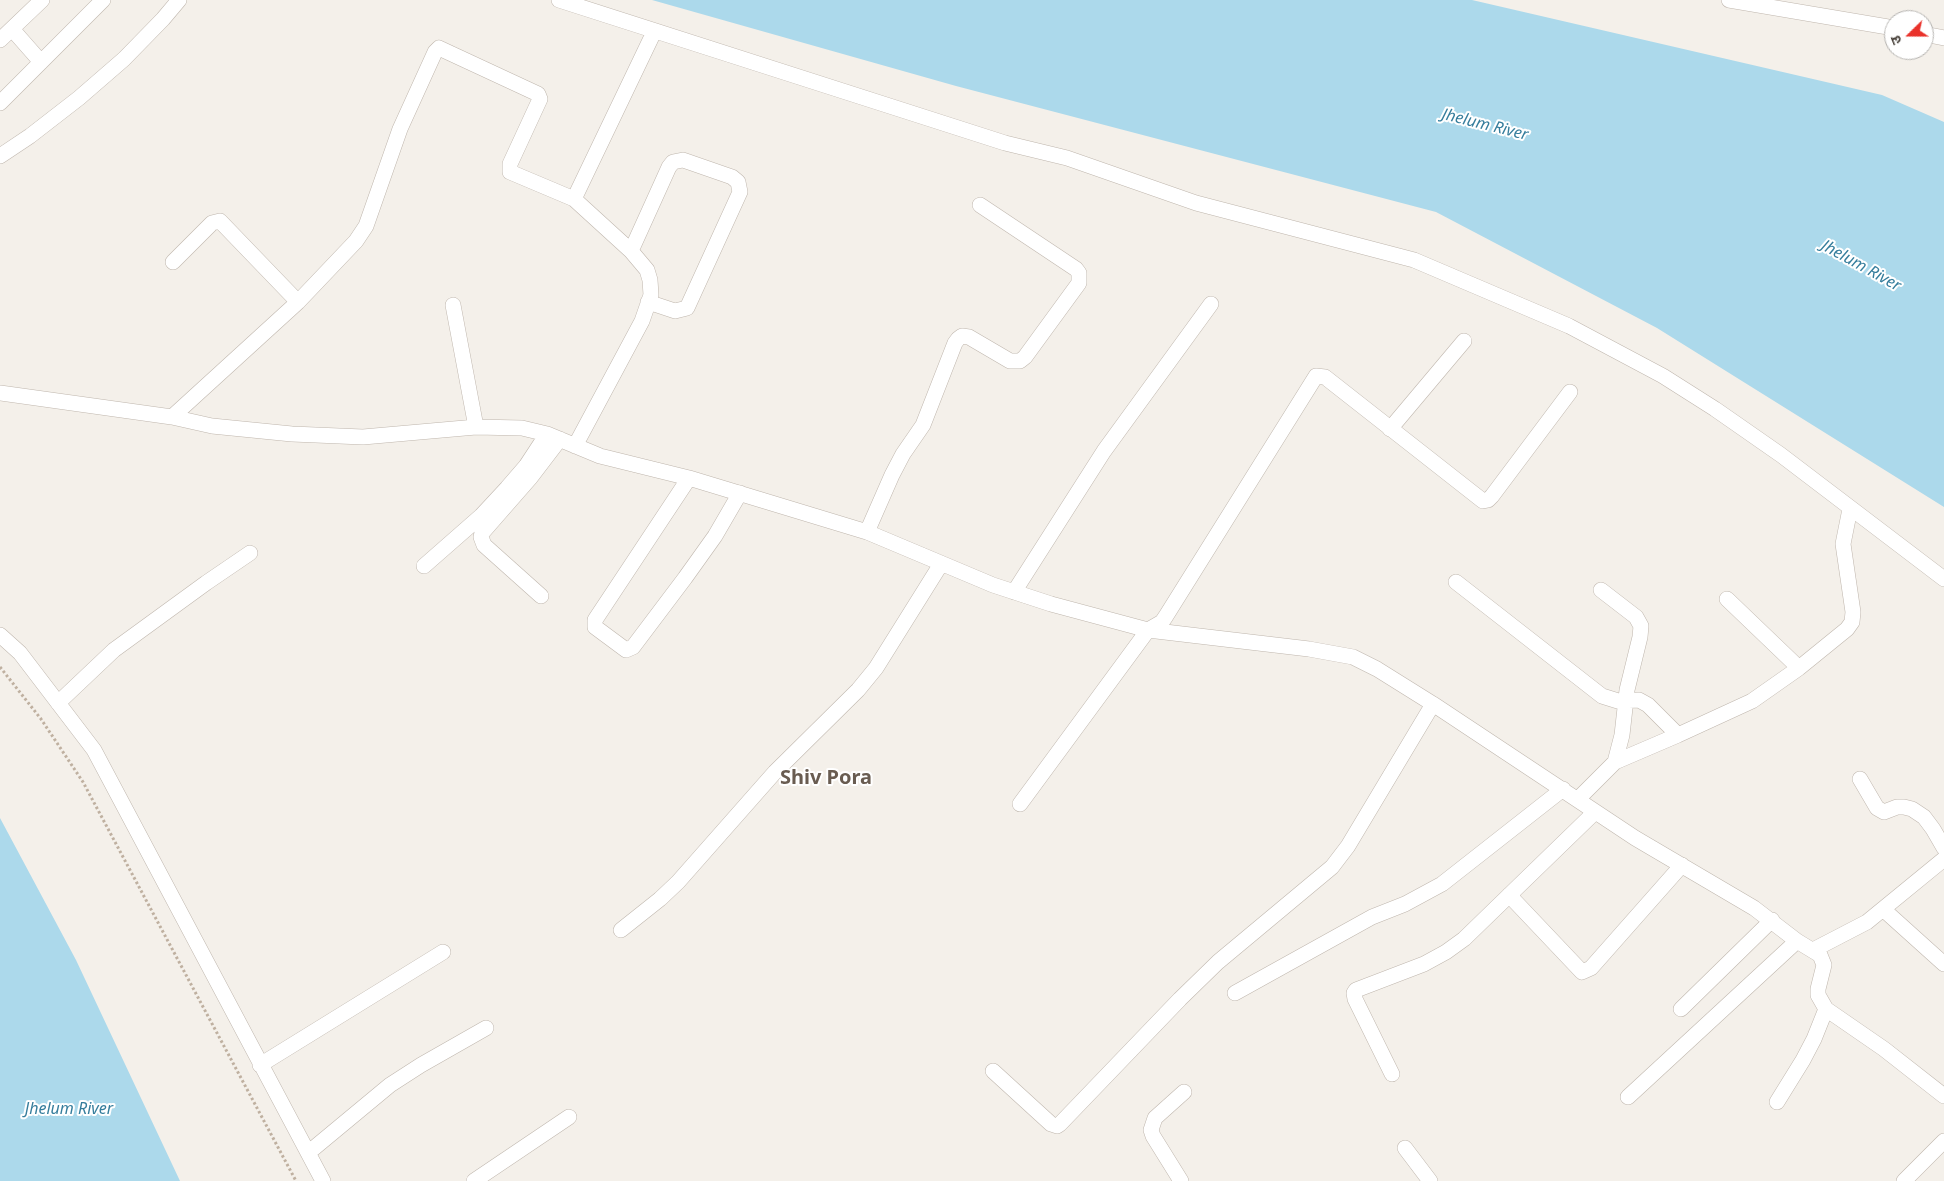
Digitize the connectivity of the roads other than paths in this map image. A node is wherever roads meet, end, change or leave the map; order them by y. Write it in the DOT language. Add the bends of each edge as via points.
graph roads {
  1 [pos="42,0"];
  2 [pos="103,0"];
  3 [pos="179,0"];
  4 [pos="559,0"];
  5 [pos="1729,0"];
  6 [pos="1884,26"];
  7 [pos="12,28"];
  8 [pos="654,32"];
  9 [pos="0,40"];
  10 [pos="41,62"];
  11 [pos="0,103"];
  12 [pos="0,156"];
  13 [pos="574,199"];
  14 [pos="980,205"];
  15 [pos="631,251"];
  16 [pos="173,262"];
  17 [pos="298,302"];
  18 [pos="648,302"];
  19 [pos="1211,304"];
  20 [pos="453,305"];
  21 [pos="1464,341"];
  22 [pos="1570,392"];
  23 [pos="0,393"];
  24 [pos="172,417"];
  25 [pos="476,428"];
  26 [pos="1390,429"];
  27 [pos="554,436"];
  28 [pos="575,446"];
  29 [pos="689,478"];
  30 [pos="740,493"];
  31 [pos="1850,509"];
  32 [pos="867,532"];
  33 [pos="250,553"];
  34 [pos="940,564"];
  35 [pos="424,566"];
  36 [pos="1944,579"];
  37 [pos="1456,582"];
  38 [pos="1601,590"];
  39 [pos="1014,592"];
  40 [pos="541,596"];
  41 [pos="1727,599"];
  42 [pos="1148,630"];
  43 [pos="0,635"];
  44 [pos="1799,668"];
  45 [pos="1626,701"];
  46 [pos="58,703"];
  47 [pos="1433,704"];
  48 [pos="1678,735"];
  49 [pos="1615,762"];
  50 [pos="1860,779"];
  51 [pos="1563,789"];
  52 [pos="1578,799"];
  53 [pos="1020,804"];
  54 [pos="1595,812"];
  55 [pos="1944,848"];
  56 [pos="1944,859"];
  57 [pos="1682,865"];
  58 [pos="1509,895"];
  59 [pos="1884,910"];
  60 [pos="1772,920"];
  61 [pos="621,930"];
  62 [pos="1797,941"];
  63 [pos="1813,950"];
  64 [pos="443,952"];
  65 [pos="1944,964"];
  66 [pos="1235,993"];
  67 [pos="1826,1008"];
  68 [pos="1681,1010"];
  69 [pos="486,1028"];
  70 [pos="260,1065"];
  71 [pos="992,1071"];
  72 [pos="1392,1074"];
  73 [pos="1184,1092"];
  74 [pos="1944,1096"];
  75 [pos="1628,1097"];
  76 [pos="1777,1102"];
  77 [pos="570,1117"];
  78 [pos="1944,1141"];
  79 [pos="1405,1148"];
  80 [pos="308,1153"];
  81 [pos="323,1181"];
  82 [pos="474,1181"];
  83 [pos="1182,1181"];
  84 [pos="1430,1181"];
  85 [pos="1904,1181"];
  1 -- 7 [label="street"];
  2 -- 10 [label="street"];
  3 -- 12 [label="street" via="124,59 79,98"];
  4 -- 8 [label="street"];
  5 -- 6 [label="street"];
  7 -- 9 [label="street"];
  7 -- 10 [label="street"];
  8 -- 13 [label="street"];
  8 -- 31 [label="street" via="1005,143 1067,158 1196,203 1414,260 1569,326 1663,376 1781,455"];
  10 -- 11 [label="street"];
  13 -- 15 [label="street"];
  13 -- 17 [label="street" via="512,174 509,169 540,99 538,94 439,48 400,129 366,226 344,255"];
  14 -- 32 [label="street" via="1076,269 1078,283 1020,361 1010,361 969,336 958,339 923,425 892,475"];
  15 -- 18 [label="street" via="647,270 651,288"];
  15 -- 18 [label="street" via="673,162 683,160 738,182 740,192 687,308 675,311"];
  16 -- 17 [label="street" via="212,223 220,221"];
  17 -- 24 [label="street"];
  18 -- 28 [label="street" via="642,321"];
  19 -- 39 [label="street" via="1104,451"];
  20 -- 25 [label="street"];
  21 -- 26 [label="street"];
  22 -- 26 [label="street" via="1488,500 1483,501"];
  23 -- 24 [label="street"];
  24 -- 25 [label="street" via="212,426 301,435 363,437"];
  25 -- 27 [label="street" via="522,428"];
  26 -- 42 [label="street" via="1325,377 1316,376 1166,616"];
  27 -- 28 [label="street"];
  27 -- 35 [label="street" via="481,516"];
  27 -- 40 [label="street" via="531,477 482,533 484,545"];
  28 -- 29 [label="street" via="600,456"];
  29 -- 30 [label="street"];
  29 -- 30 [label="street" via="595,620 595,627 626,650 633,647 716,536"];
  30 -- 32 [label="street"];
  31 -- 36 [label="street"];
  31 -- 44 [label="street" via="1843,544 1852,598 1852,622"];
  32 -- 34 [label="street"];
  33 -- 46 [label="street" via="114,650"];
  34 -- 39 [label="street"];
  34 -- 61 [label="street" via="876,668 858,690 775,772 678,882"];
  37 -- 45 [label="street" via="1602,696"];
  38 -- 45 [label="street" via="1640,623"];
  39 -- 42 [label="street"];
  41 -- 44 [label="street"];
  42 -- 47 [label="street" via="1354,657"];
  42 -- 53 [label="street"];
  43 -- 46 [label="street" via="20,653"];
  44 -- 48 [label="street" via="1752,700"];
  45 -- 48 [label="street" via="1639,700 1648,705"];
  45 -- 49 [label="street"];
  46 -- 70 [label="street" via="94,750"];
  47 -- 51 [label="street"];
  47 -- 71 [label="street" via="1348,846 1332,867 1218,962 1060,1124 1051,1124"];
  48 -- 49 [label="street"];
  49 -- 52 [label="street"];
  50 -- 55 [label="street" via="1877,808 1884,812 1904,806 1912,809 1924,817"];
  51 -- 52 [label="street"];
  51 -- 66 [label="street" via="1442,884 1372,918"];
  52 -- 54 [label="street"];
  54 -- 57 [label="street"];
  54 -- 58 [label="street"];
  56 -- 59 [label="street"];
  57 -- 58 [label="street" via="1591,968 1582,972"];
  57 -- 60 [label="street"];
  58 -- 72 [label="street" via="1446,952 1354,993 1354,999"];
  59 -- 63 [label="street" via="1851,932"];
  59 -- 65 [label="street"];
  60 -- 62 [label="street"];
  60 -- 68 [label="street"];
  62 -- 63 [label="street"];
  62 -- 75 [label="street"];
  63 -- 67 [label="street" via="1823,959 1818,989"];
  64 -- 70 [label="street"];
  67 -- 74 [label="street"];
  67 -- 76 [label="street" via="1807,1053"];
  69 -- 80 [label="street" via="390,1085"];
  70 -- 80 [label="street"];
  73 -- 83 [label="street" via="1155,1118 1151,1130"];
  77 -- 82 [label="street"];
  78 -- 85 [label="street"];
  79 -- 84 [label="street"];
  80 -- 81 [label="street"];
}
